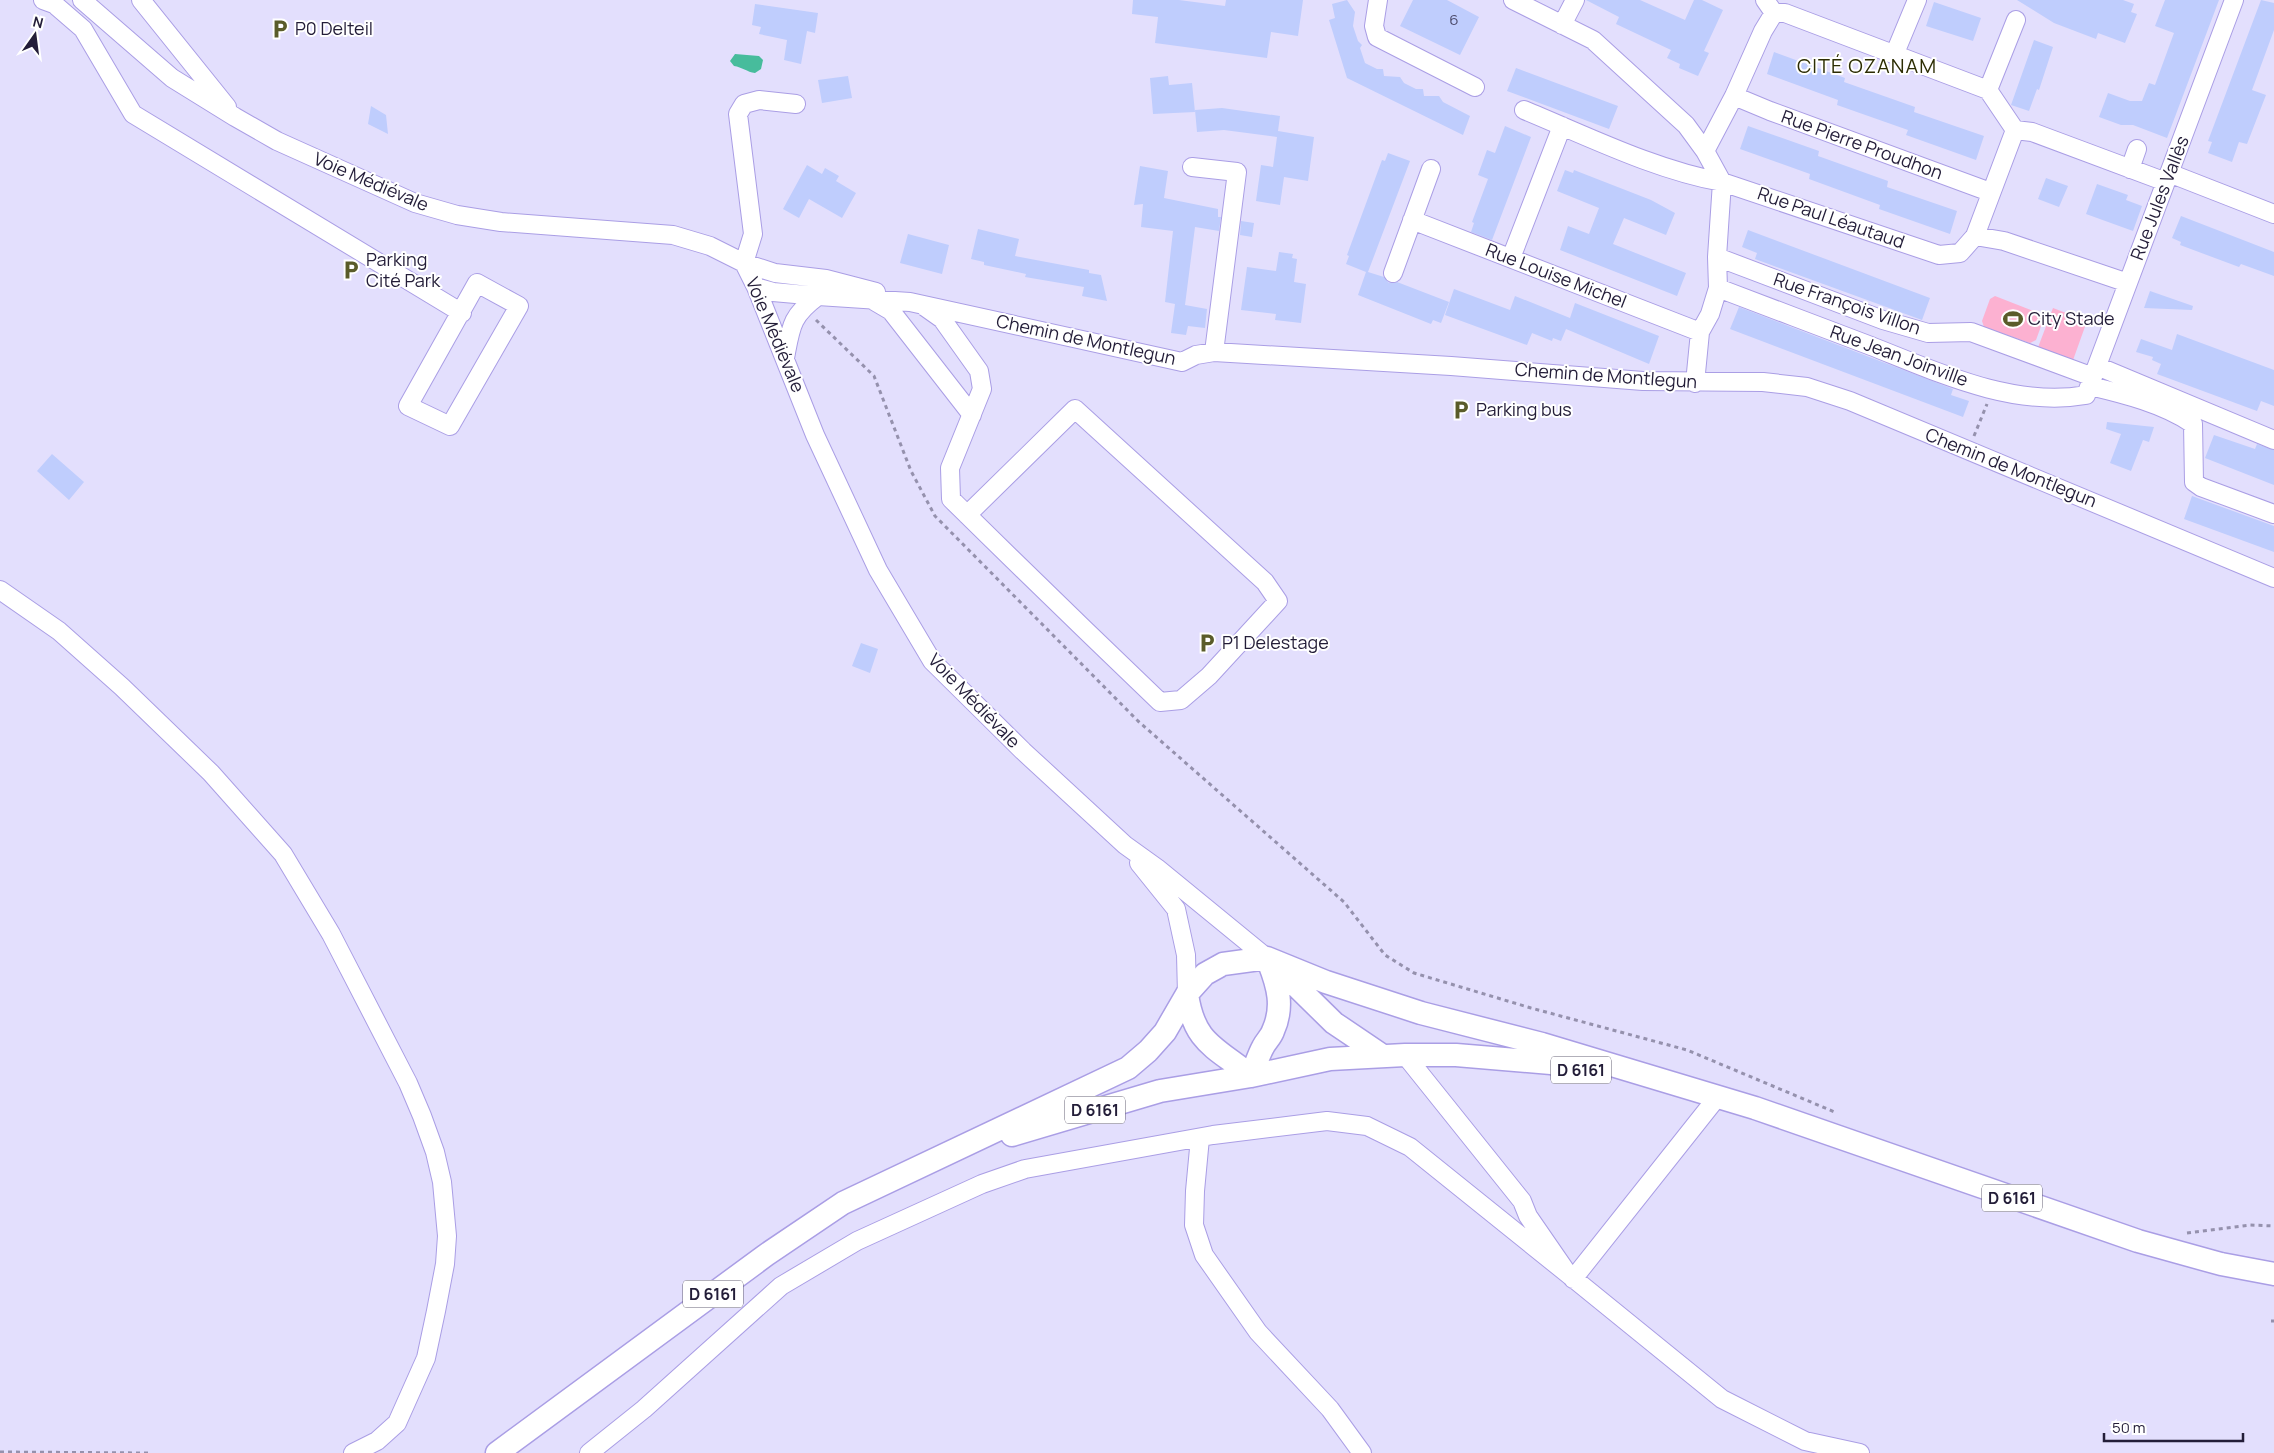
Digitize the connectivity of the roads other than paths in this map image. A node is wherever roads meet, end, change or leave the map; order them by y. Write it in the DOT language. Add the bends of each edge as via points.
graph roads {
  1 [pos="43,0"];
  2 [pos="82,0"];
  3 [pos="141,0"];
  4 [pos="1378,0"];
  5 [pos="1513,0"];
  6 [pos="1575,0"];
  7 [pos="1917,0"];
  8 [pos="2234,0"];
  9 [pos="1769,7"];
  10 [pos="2016,20"];
  11 [pos="1562,25"];
  12 [pos="1895,53"];
  13 [pos="1475,87"];
  14 [pos="1988,90"];
  15 [pos="1734,96"];
  16 [pos="796,104"];
  17 [pos="1524,110"];
  18 [pos="235,117"];
  19 [pos="1562,126"];
  20 [pos="2015,130"];
  21 [pos="2137,149"];
  22 [pos="1705,150"];
  23 [pos="1192,167"];
  24 [pos="1431,169"];
  25 [pos="2130,169"];
  26 [pos="2168,178"];
  27 [pos="1722,182"];
  28 [pos="1990,192"];
  29 [pos="2274,214"];
  30 [pos="1412,220"];
  31 [pos="1975,236"];
  32 [pos="1717,257"];
  33 [pos="1510,258"];
  34 [pos="744,263"];
  35 [pos="1393,272"];
  36 [pos="2128,283"];
  37 [pos="756,287"];
  38 [pos="1718,288"];
  39 [pos="818,296"];
  40 [pos="871,299"];
  41 [pos="915,303"];
  42 [pos="462,314"];
  43 [pos="1700,332"];
  44 [pos="1214,352"];
  45 [pos="785,358"];
  46 [pos="2091,381"];
  47 [pos="1695,383"];
  48 [pos="972,416"];
  49 [pos="2274,440"];
  50 [pos="2274,514"];
  51 [pos="967,515"];
  52 [pos="2274,578"];
  53 [pos="0,590"];
  54 [pos="1125,845"];
  55 [pos="1267,958"];
  56 [pos="1186,994"];
  57 [pos="1394,1055"];
  58 [pos="1251,1076"];
  59 [pos="1715,1100"];
  60 [pos="1755,1108"];
  61 [pos="1200,1138"];
  62 [pos="942,1155"];
  63 [pos="2274,1274"];
  64 [pos="1571,1276"];
  65 [pos="353,1453"];
  66 [pos="497,1453"];
  67 [pos="589,1453"];
  68 [pos="1362,1453"];
  69 [pos="1860,1453"];
  1 -- 42 [label="street" via="54,4 83,30 133,114"];
  2 -- 18 [label="street, Voie Médiévale" via="172,78"];
  3 -- 18 [label="street"];
  4 -- 13 [label="street" via="1374,26 1377,37"];
  5 -- 11 [label="street"];
  6 -- 11 [label="street"];
  7 -- 12 [label="street"];
  8 -- 26 [label="street, Rue Jules Vallès"];
  9 -- 12 [label="street"];
  9 -- 15 [label="street" via="1763,31"];
  10 -- 14 [label="street"];
  11 -- 22 [label="street" via="1593,40 1686,125"];
  12 -- 14 [label="street"];
  14 -- 20 [label="street"];
  15 -- 22 [label="street"];
  15 -- 28 [label="street, Rue Pierre Proudhon"];
  16 -- 34 [label="street" via="759,100 744,104 738,114 753,234"];
  17 -- 19 [label="street, Rue Paul Léautaud"];
  18 -- 34 [label="street, Voie Médiévale" via="277,141 415,203 457,215 501,222 673,234 710,246"];
  19 -- 27 [label="street, Rue Paul Léautaud" via="1660,165"];
  19 -- 33 [label="street"];
  20 -- 25 [label="street" via="2032,132"];
  20 -- 28 [label="street"];
  21 -- 25 [label="street"];
  22 -- 27 [label="street"];
  23 -- 44 [label="street" via="1237,172"];
  24 -- 30 [label="street"];
  25 -- 26 [label="street"];
  26 -- 29 [label="street"];
  26 -- 36 [label="street, Rue Jules Vallès"];
  27 -- 31 [label="street, Rue Paul Léautaud" via="1939,255 1960,253"];
  27 -- 32 [label="street"];
  28 -- 31 [label="street"];
  30 -- 33 [label="street, Rue Louise Michel"];
  30 -- 35 [label="street"];
  31 -- 36 [label="street" via="2004,242"];
  32 -- 38 [label="street"];
  32 -- 46 [label="street, Rue François Villon" via="1883,320 1928,333 1971,332"];
  33 -- 43 [label="street, Rue Louise Michel"];
  34 -- 37 [label="street, Voie Médiévale"];
  34 -- 41 [label="street, Chemin de Montlegun" via="774,273 826,279"];
  36 -- 46 [label="street, Rue Jules Vallès"];
  37 -- 39 [label="street, Chemin de Montlegun" via="773,292"];
  37 -- 45 [label="street, Voie Médiévale"];
  38 -- 43 [label="street"];
  38 -- 46 [label="street, Rue Jean Joinville" via="1993,390 2064,399"];
  39 -- 40 [label="street, Chemin de Montlegun"];
  39 -- 45 [label="street" via="802,308 792,322"];
  40 -- 41 [label="street, Chemin de Montlegun"];
  40 -- 48 [label="street" via="891,311"];
  41 -- 44 [label="street, Chemin de Montlegun" via="1182,362"];
  41 -- 48 [label="street" via="942,319 979,371 982,389"];
  42 -- 42 [label="street" via="408,406 450,426 519,306 477,283"];
  43 -- 47 [label="street"];
  44 -- 47 [label="street, Chemin de Montlegun"];
  45 -- 54 [label="street, Voie Médiévale" via="816,435 878,570 932,661"];
  46 -- 49 [label="street"];
  46 -- 50 [label="street" via="2180,415 2193,424 2194,482"];
  47 -- 52 [label="street, Chemin de Montlegun" via="1763,382 1807,387 1850,401"];
  48 -- 51 [label="street" via="950,468 951,499"];
  51 -- 51 [label="street" via="1160,702 1180,700 1209,676 1278,601 1264,582 1075,409"];
  53 -- 65 [label="street" via="59,631 122,687 211,772 283,854 335,942 422,1116 442,1182 447,1236 436,1311 426,1358 397,1423 377,1442"];
  54 -- 55 [label="street"];
  54 -- 56 [label="street" via="1176,909 1186,955"];
  55 -- 56 [label="main road" via="1224,964 1205,974"];
  55 -- 57 [label="main road" via="1334,1023"];
  55 -- 58 [label="main road" via="1278,991 1279,1015"];
  55 -- 60 [label="main road" via="1326,982 1421,1013 1542,1044"];
  56 -- 58 [label="main road" via="1197,1031 1207,1043"];
  56 -- 62 [label="main road" via="1165,1032 1128,1068"];
  57 -- 58 [label="main road, D 6161" via="1330,1058"];
  57 -- 59 [label="main road, D 6161" via="1456,1055 1552,1063"];
  57 -- 64 [label="street" via="1522,1201 1528,1216"];
  58 -- 62 [label="main road, D 6161" via="1160,1091"];
  59 -- 60 [label="main road, D 6161"];
  59 -- 64 [label="street"];
  60 -- 63 [label="main road, D 6161" via="2138,1242"];
  61 -- 64 [label="street" via="1326,1121 1367,1126 1410,1147"];
  61 -- 67 [label="street" via="1025,1169 982,1184 857,1241 781,1286 644,1409"];
  61 -- 68 [label="street" via="1194,1225 1204,1255 1258,1332 1330,1409"];
  62 -- 66 [label="main road, D 6161" via="843,1203 766,1255"];
  64 -- 69 [label="street" via="1722,1399 1806,1441"];
}
